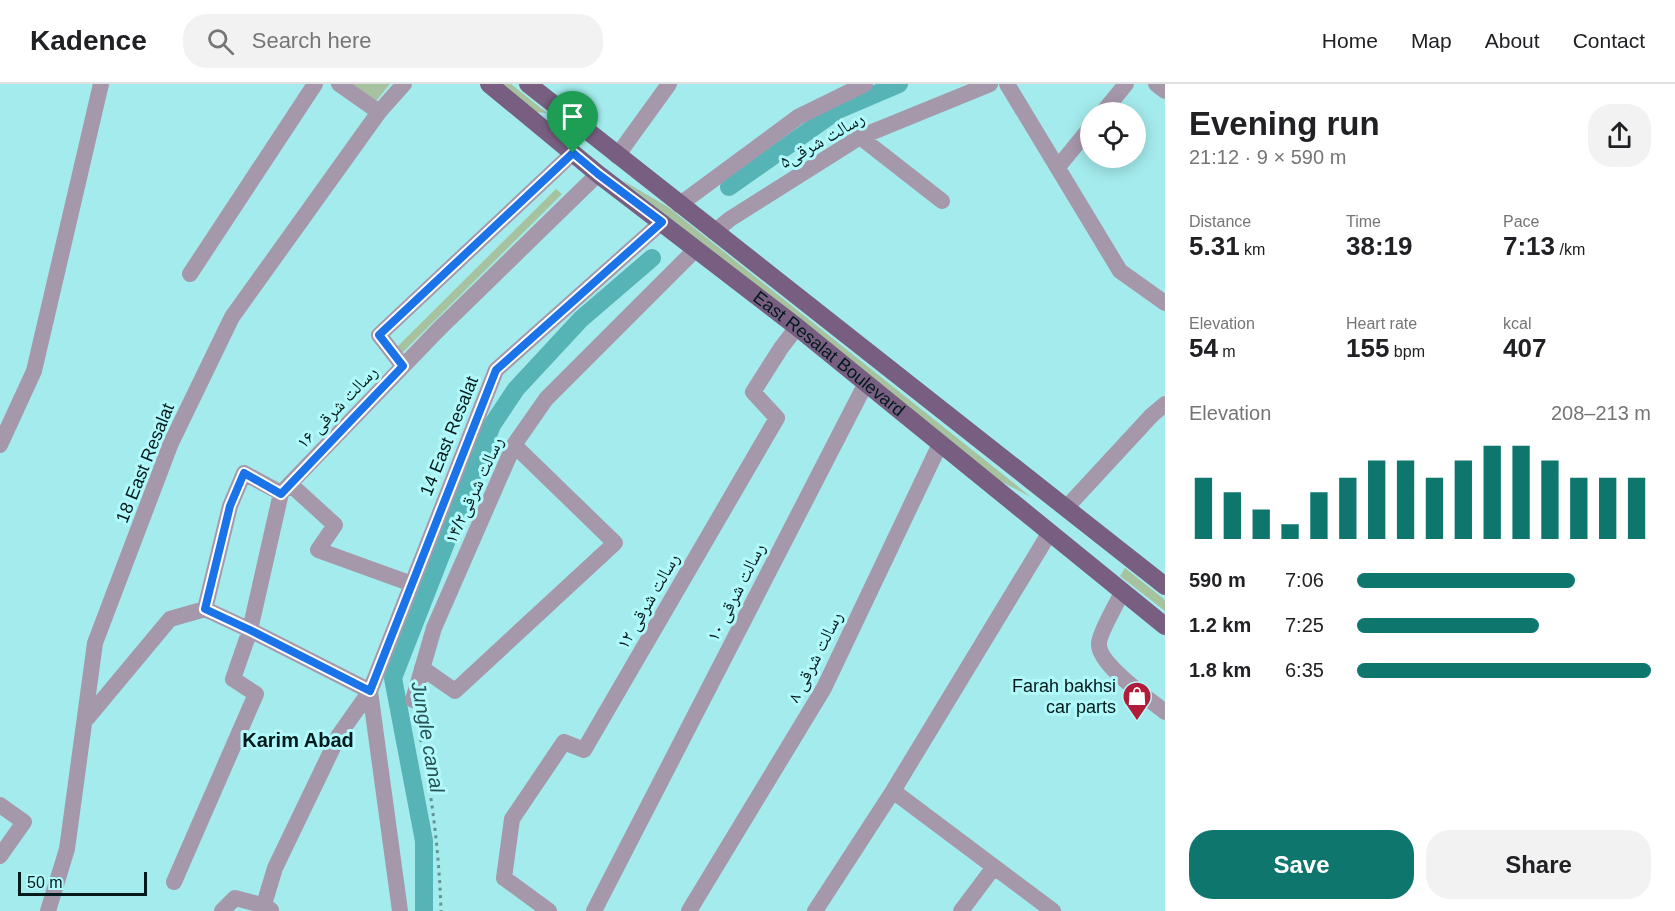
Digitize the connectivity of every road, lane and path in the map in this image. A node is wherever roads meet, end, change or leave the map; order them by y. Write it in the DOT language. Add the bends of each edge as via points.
graph roads {
  1 [pos="101,84"];
  2 [pos="315,84"];
  3 [pos="339,84"];
  4 [pos="404,84"];
  5 [pos="489,84"];
  6 [pos="528,84"];
  7 [pos="669,84"];
  8 [pos="865,84"];
  9 [pos="990,84"];
  10 [pos="1007,84"];
  11 [pos="1126,84"];
  12 [pos="1156,84"];
  13 [pos="1165,91"];
  14 [pos="1111,102"];
  15 [pos="379,112"];
  16 [pos="860,137"];
  17 [pos="1080,141"];
  18 [pos="573,153"];
  19 [pos="617,156"];
  20 [pos="1059,167"];
  21 [pos="598,174"];
  22 [pos="942,201"];
  23 [pos="679,205"];
  24 [pos="662,222"];
  25 [pos="714,232"];
  26 [pos="696,249"];
  27 [pos="190,274"];
  28 [pos="1165,303"];
  29 [pos="812,309"];
  30 [pos="797,327"];
  31 [pos="403,366"];
  32 [pos="866,383"];
  33 [pos="1165,404"];
  34 [pos="940,444"];
  35 [pos="0,445"];
  36 [pos="514,445"];
  37 [pos="285,489"];
  38 [pos="1066,508"];
  39 [pos="1050,532"];
  40 [pos="412,584"];
  41 [pos="1165,586"];
  42 [pos="1122,592"];
  43 [pos="205,609"];
  44 [pos="1165,626"];
  45 [pos="250,630"];
  46 [pos="422,668"];
  47 [pos="370,691"];
  48 [pos="413,700"];
  49 [pos="1165,712"];
  50 [pos="85,721"];
  51 [pos="893,791"];
  52 [pos="0,805"];
  53 [pos="0,856"];
  54 [pos="994,867"];
  55 [pos="174,882"];
  56 [pos="1044,908"];
  57 [pos="266,909"];
  58 [pos="48,911"];
  59 [pos="222,911"];
  60 [pos="400,911"];
  61 [pos="441,911"];
  62 [pos="549,911"];
  63 [pos="594,911"];
  64 [pos="689,911"];
  65 [pos="815,911"];
  66 [pos="961,911"];
  1 -- 35 [label="street" via="34,371"];
  2 -- 27 [label="street"];
  3 -- 15 [label="street"];
  4 -- 15 [label="street, 18 East Resalat"];
  5 -- 18 [label="main road, East Resalat Boulevard"];
  6 -- 19 [label="main road, East Resalat Boulevard"];
  7 -- 19 [label="street"];
  8 -- 23 [label="street" via="798,117"];
  9 -- 16 [label="street, رسالت شرقی۵"];
  10 -- 20 [label="street"];
  11 -- 14 [label="street"];
  12 -- 13 [label="street"];
  15 -- 50 [label="street, 18 East Resalat" via="232,317 171,442 95,643"];
  16 -- 22 [label="street"];
  16 -- 25 [label="street, رسالت شرقی۵"];
  17 -- 20 [label="street"];
  18 -- 21 [label="main road, East Resalat Boulevard"];
  18 -- 31 [label="street" via="379,335"];
  19 -- 23 [label="main road, East Resalat Boulevard"];
  20 -- 28 [label="street" via="1120,271"];
  21 -- 24 [label="main road, East Resalat Boulevard"];
  21 -- 31 [label="street, رسالت شرقی ۱۶"];
  23 -- 25 [label="main road, East Resalat Boulevard"];
  24 -- 26 [label="main road, East Resalat Boulevard"];
  24 -- 40 [label="street, 14 East Resalat" via="496,370"];
  25 -- 29 [label="main road, East Resalat Boulevard"];
  26 -- 30 [label="main road, East Resalat Boulevard"];
  26 -- 36 [label="street, رسالت شرقی۱۴/۲" via="546,399"];
  29 -- 30 [label="main road"];
  29 -- 38 [label="main road, East Resalat Boulevard"];
  30 -- 32 [label="main road, East Resalat Boulevard"];
  30 -- 62 [label="street, رسالت شرقی ۱۲" via="753,392 777,418 584,750 564,742 512,819 504,878"];
  31 -- 37 [label="street, رسالت شرقی ۱۶"];
  32 -- 34 [label="main road, East Resalat Boulevard"];
  32 -- 63 [label="street, رسالت شرقی ۱۰"];
  33 -- 38 [label="street"];
  34 -- 39 [label="main road, East Resalat Boulevard"];
  34 -- 64 [label="street, رسالت شرقی ۸" via="824,688"];
  36 -- 46 [label="street, رسالت شرقی۱۴/۲" via="434,628"];
  36 -- 46 [label="street" via="615,543 455,691"];
  37 -- 40 [label="street" via="335,525 318,550"];
  37 -- 43 [label="street" via="244,473 230,506"];
  37 -- 45 [label="street"];
  38 -- 41 [label="main road, East Resalat Boulevard"];
  39 -- 42 [label="main road, East Resalat Boulevard"];
  39 -- 51 [label="street"];
  40 -- 47 [label="street, 14 East Resalat"];
  42 -- 44 [label="main road, East Resalat Boulevard"];
  42 -- 49 [label="street" via="1101,634 1099,651 1108,665"];
  43 -- 45 [label="street"];
  43 -- 50 [label="street" via="170,619"];
  45 -- 47 [label="street"];
  45 -- 55 [label="street" via="233,679 256,694"];
  46 -- 48 [label="street, رسالت شرقی۱۴/۲"];
  47 -- 57 [label="street, 14 East Resalat" via="339,735 275,868"];
  47 -- 60 [label="street"];
  48 -- 61 [label="path" via="429,776"];
  50 -- 58 [label="street, 18 East Resalat" via="67,849"];
  51 -- 54 [label="street"];
  51 -- 65 [label="street"];
  52 -- 53 [label="street" via="24,822"];
  54 -- 56 [label="street"];
  54 -- 66 [label="street"];
  57 -- 59 [label="street" via="235,898"];
}
